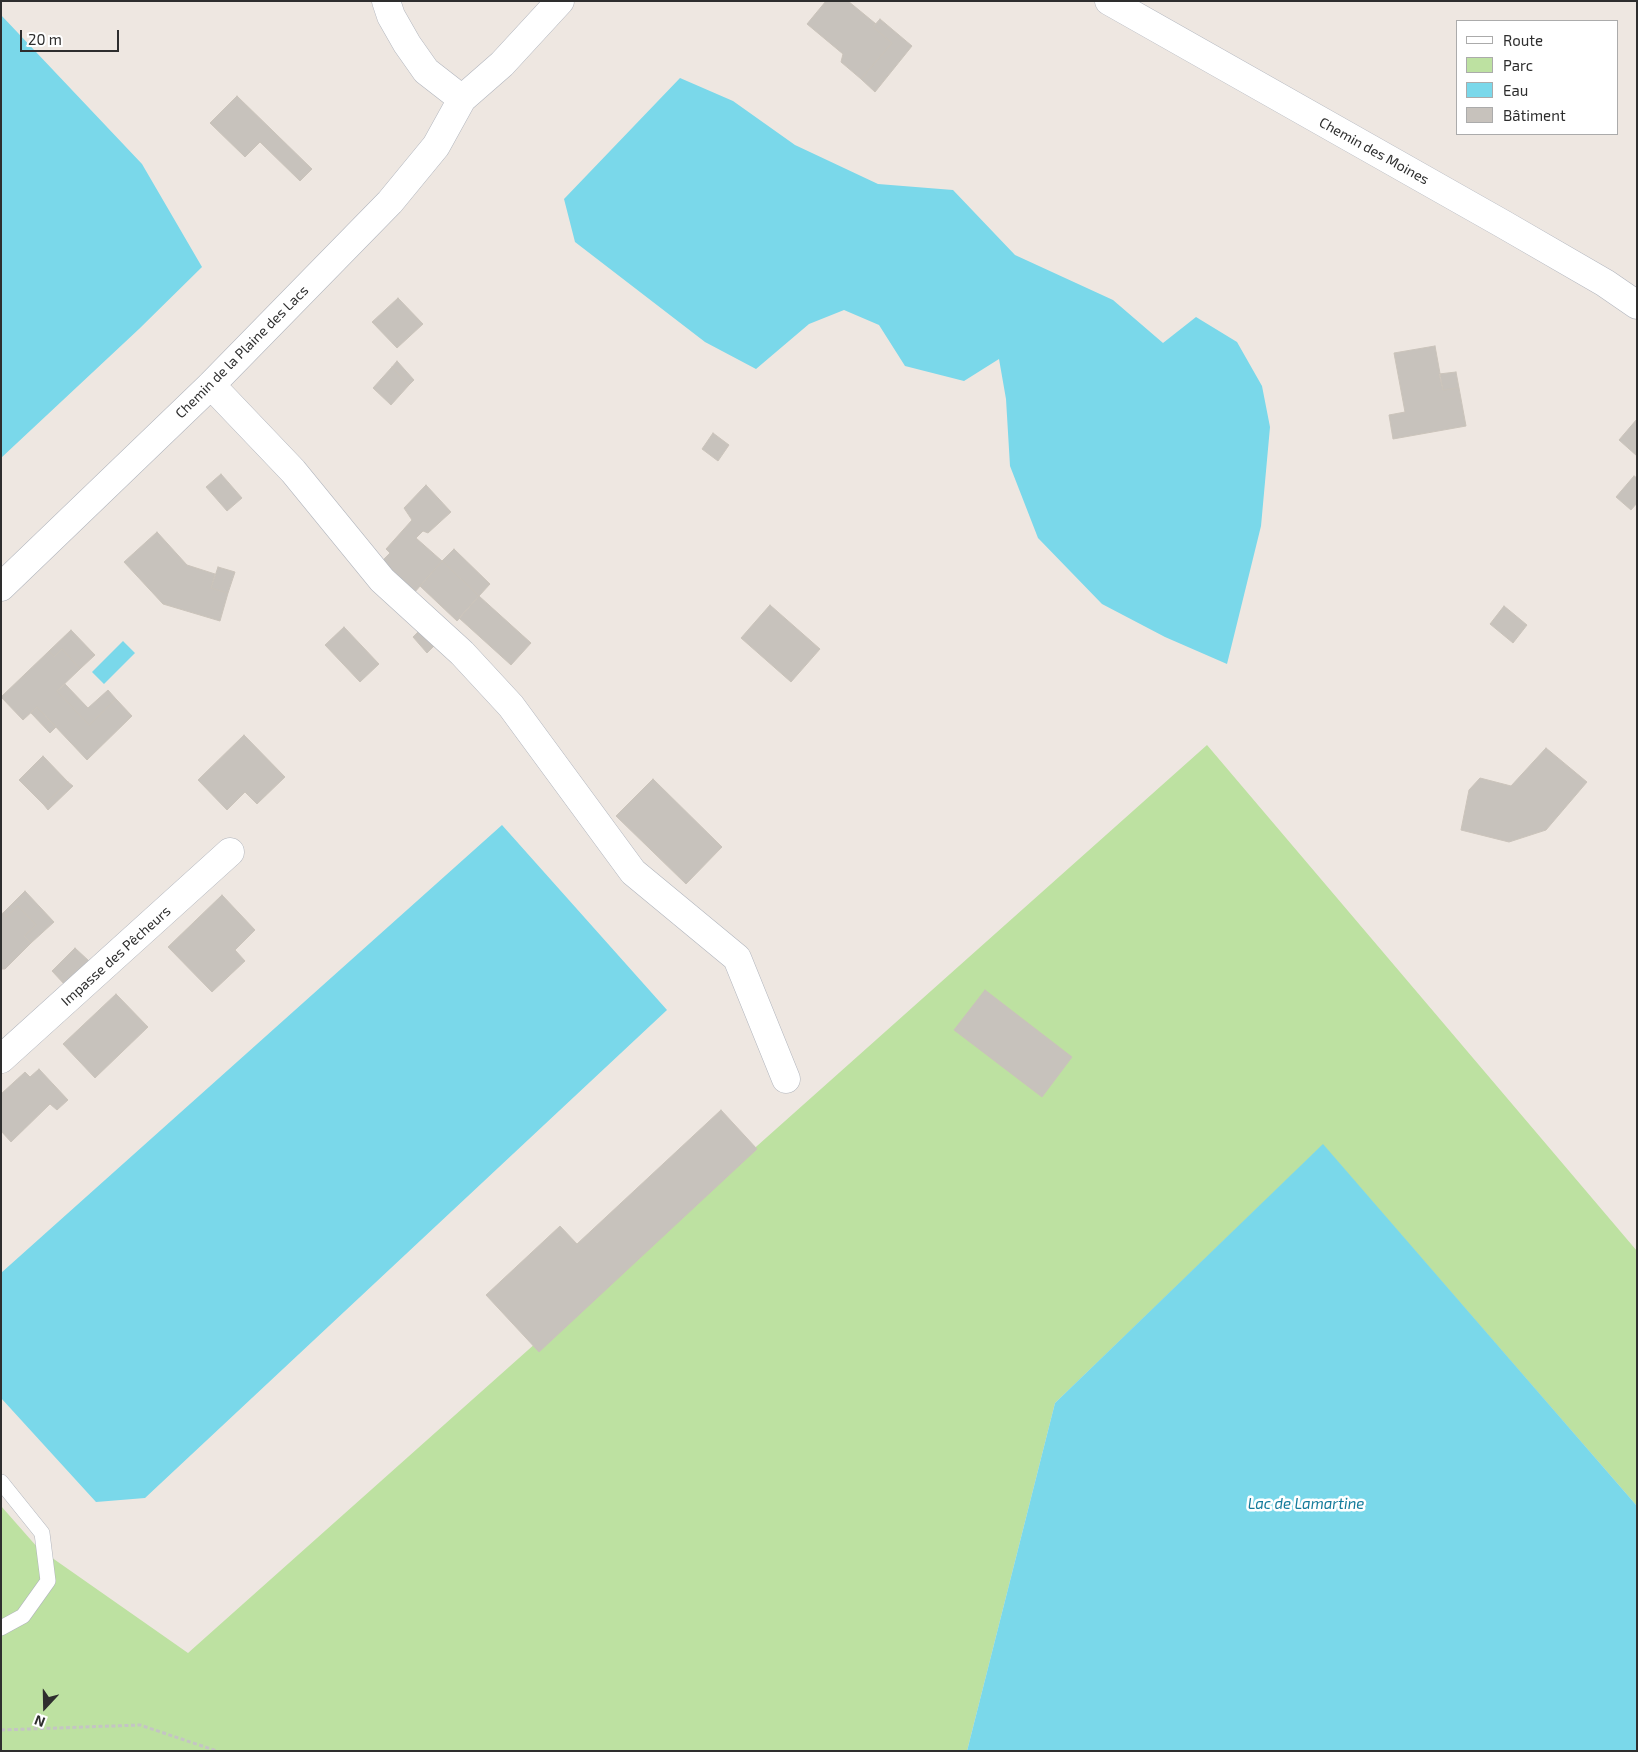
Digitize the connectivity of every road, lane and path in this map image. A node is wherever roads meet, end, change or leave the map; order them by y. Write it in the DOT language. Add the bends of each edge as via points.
graph roads {
  1 [pos="386,1"];
  2 [pos="560,1"];
  3 [pos="1109,1"];
  4 [pos="462,99"];
  5 [pos="1637,305"];
  6 [pos="210,385"];
  7 [pos="1,587"];
  8 [pos="230,852"];
  9 [pos="1,1059"];
  10 [pos="786,1079"];
  11 [pos="1,1482"];
  12 [pos="1,1628"];
  13 [pos="1,1730"];
  14 [pos="217,1751"];
  1 -- 4 [label="street" via="395,24 426,71"];
  2 -- 4 [label="street" via="502,64"];
  3 -- 5 [label="street, Chemin des Moines" via="1503,224"];
  4 -- 6 [label="street, Chemin de la Plaine des Lacs" via="436,146 390,202"];
  6 -- 7 [label="street, Chemin de la Plaine des Lacs"];
  6 -- 10 [label="street" via="293,470 382,580 462,653 511,706 633,872 737,958"];
  8 -- 9 [label="street, Impasse des Pêcheurs"];
  11 -- 12 [label="lane" via="42,1533 48,1581 23,1616"];
  13 -- 14 [label="path" via="140,1725"];
}
